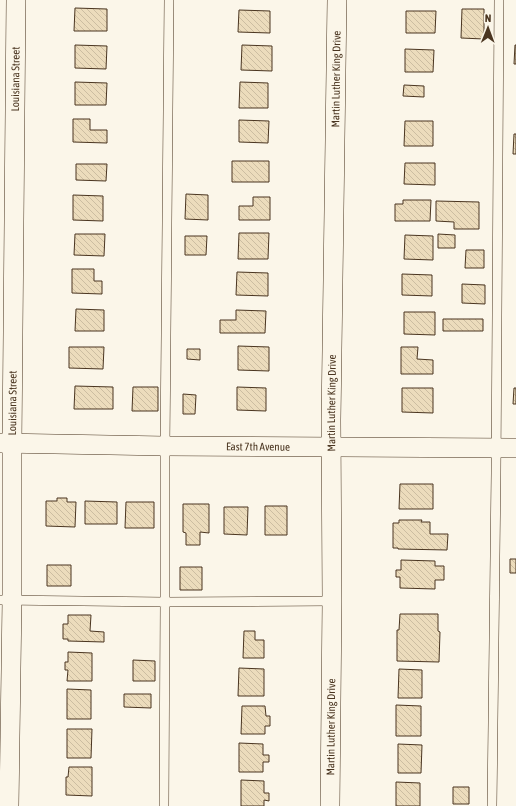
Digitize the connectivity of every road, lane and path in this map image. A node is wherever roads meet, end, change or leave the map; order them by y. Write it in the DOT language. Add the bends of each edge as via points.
graph roads {
  1 [pos="16,0"];
  2 [pos="169,0"];
  3 [pos="337,0"];
  4 [pos="499,0"];
  5 [pos="6,443"];
  6 [pos="165,446"];
  7 [pos="331,447"];
  8 [pos="496,448"];
  9 [pos="516,448"];
  10 [pos="6,600"];
  11 [pos="332,600"];
  12 [pos="165,602"];
  13 [pos="8,806"];
  14 [pos="164,806"];
  15 [pos="330,806"];
  16 [pos="492,806"];
  1 -- 5 [label="street, Louisiana Street"];
  2 -- 6 [label="lane"];
  3 -- 7 [label="street, Martin Luther King Drive"];
  4 -- 8 [label="lane"];
  5 -- 6 [label="street, East 7th Avenue"];
  5 -- 10 [label="street, Louisiana Street"];
  6 -- 7 [label="street, East 7th Avenue"];
  6 -- 12 [label="lane"];
  7 -- 8 [label="street, East 7th Avenue"];
  7 -- 11 [label="street, Martin Luther King Drive"];
  8 -- 9 [label="street, East 7th Avenue"];
  8 -- 16 [label="lane"];
  10 -- 12 [label="lane"];
  10 -- 13 [label="street, Louisiana Street"];
  11 -- 12 [label="lane"];
  11 -- 15 [label="street, Martin Luther King Drive"];
  12 -- 14 [label="lane"];
}
